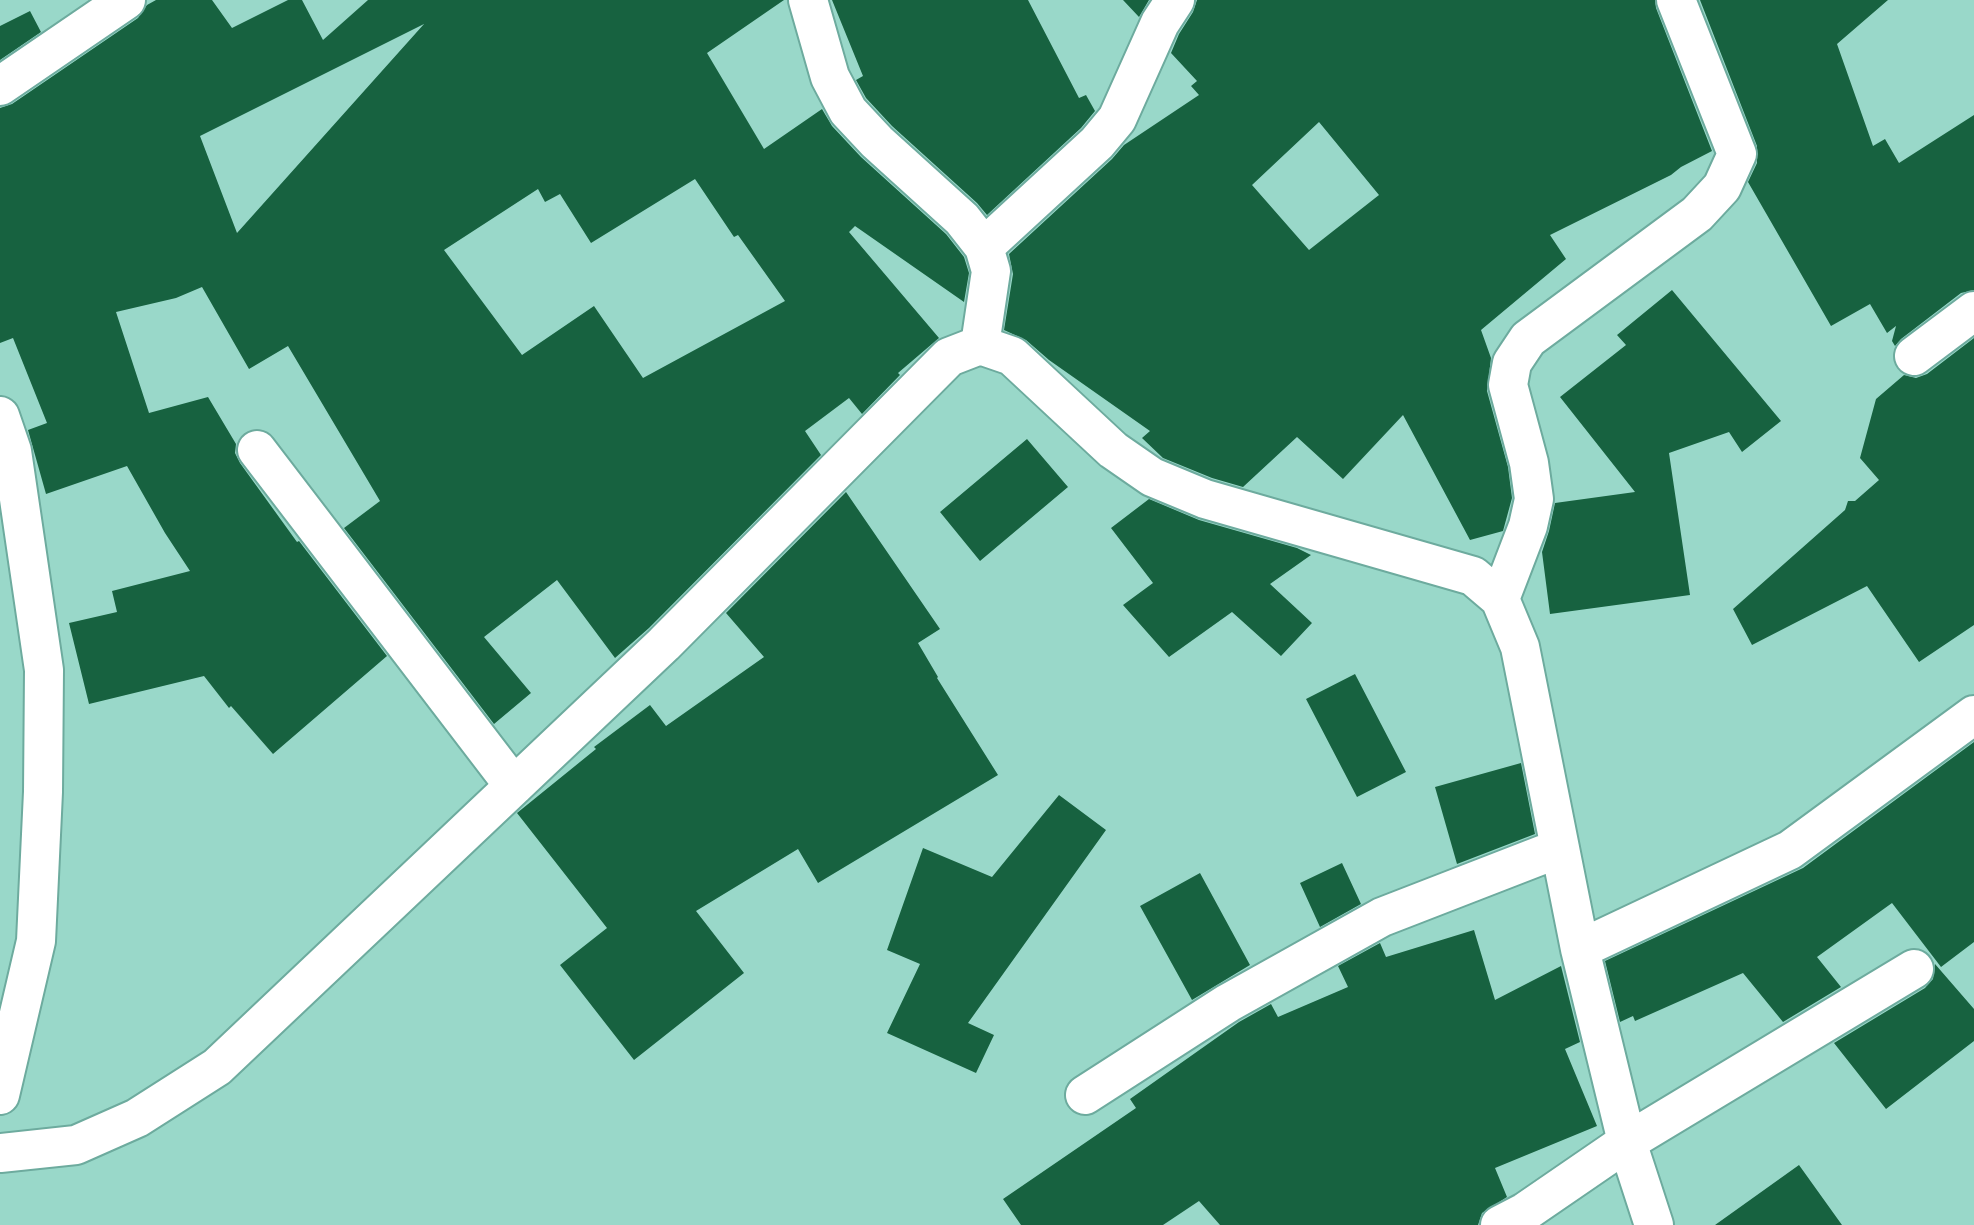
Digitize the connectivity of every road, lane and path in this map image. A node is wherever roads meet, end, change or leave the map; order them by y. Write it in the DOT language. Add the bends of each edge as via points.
graph roads {
  1 [pos="126,0"];
  2 [pos="808,0"];
  3 [pos="1175,0"];
  4 [pos="1676,0"];
  5 [pos="0,86"];
  6 [pos="984,247"];
  7 [pos="1974,311"];
  8 [pos="980,345"];
  9 [pos="1914,356"];
  10 [pos="0,416"];
  11 [pos="257,450"];
  12 [pos="6,453"];
  13 [pos="1500,599"];
  14 [pos="1974,715"];
  15 [pos="514,786"];
  16 [pos="1560,848"];
  17 [pos="1580,949"];
  18 [pos="1914,968"];
  19 [pos="0,1095"];
  20 [pos="1085,1095"];
  21 [pos="1627,1142"];
  22 [pos="0,1153"];
  23 [pos="1500,1225"];
  24 [pos="1654,1225"];
  1 -- 5 [label="street"];
  2 -- 6 [label="street" via="830,77 848,111 962,219"];
  3 -- 6 [label="street" via="1117,119"];
  4 -- 13 [label="street" via="1737,155 1722,187 1698,214 1528,339 1512,363 1508,385 1534,499"];
  6 -- 8 [label="street" via="991,271"];
  7 -- 9 [label="street"];
  8 -- 13 [label="street" via="1012,356 1113,450 1152,477 1205,499 1473,576"];
  8 -- 15 [label="street" via="949,357 664,644"];
  10 -- 12 [label="street"];
  11 -- 15 [label="street"];
  12 -- 19 [label="street" via="44,670 43,792 36,941"];
  13 -- 16 [label="street" via="1520,648"];
  14 -- 17 [label="street" via="1790,850"];
  15 -- 22 [label="street" via="217,1068 137,1118 76,1145"];
  16 -- 17 [label="street"];
  16 -- 20 [label="street" via="1382,917 1228,1003"];
  17 -- 21 [label="street"];
  18 -- 21 [label="street"];
  21 -- 23 [label="street"];
  21 -- 24 [label="street"];
}
